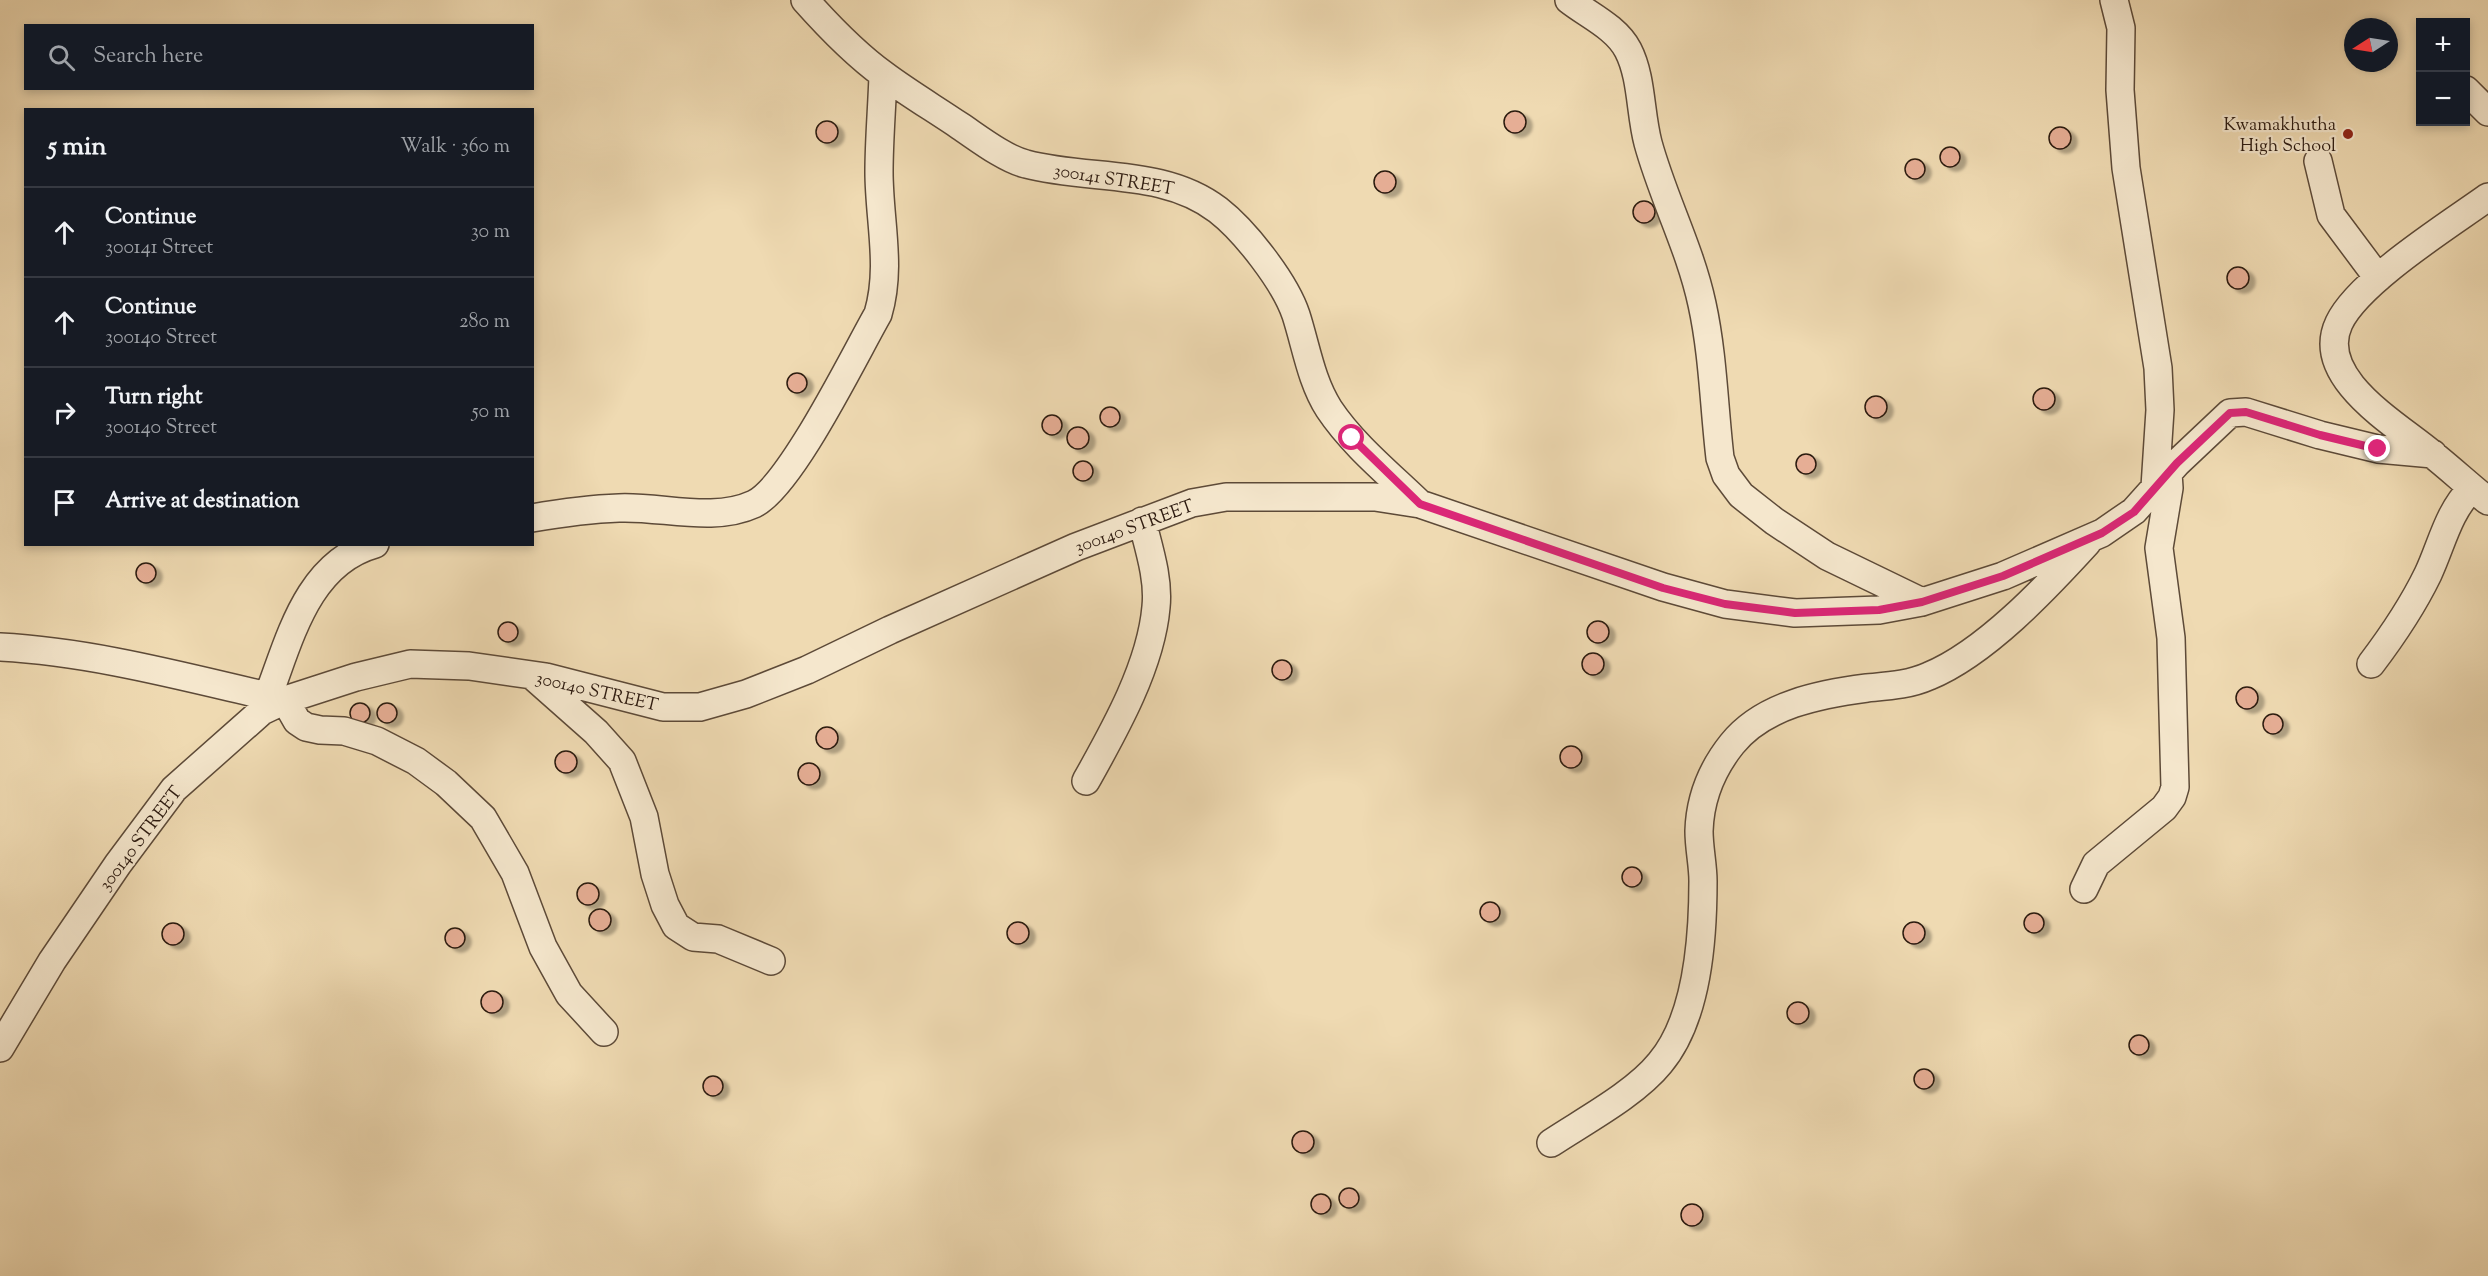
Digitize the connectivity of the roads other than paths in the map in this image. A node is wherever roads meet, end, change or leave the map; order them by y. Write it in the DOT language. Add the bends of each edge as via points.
graph roads {
  1 [pos="805,0"];
  2 [pos="1569,0"];
  3 [pos="2114,0"];
  4 [pos="883,75"];
  5 [pos="2470,94"];
  6 [pos="2488,112"];
  7 [pos="2318,161"];
  8 [pos="2488,197"];
  9 [pos="2378,278"];
  10 [pos="2433,454"];
  11 [pos="2161,480"];
  12 [pos="2480,495"];
  13 [pos="1420,504"];
  14 [pos="534,518"];
  15 [pos="1142,521"];
  16 [pos="2092,537"];
  17 [pos="371,546"];
  18 [pos="1922,602"];
  19 [pos="0,647"];
  20 [pos="2371,664"];
  21 [pos="532,675"];
  22 [pos="276,698"];
  23 [pos="1086,782"];
  24 [pos="2084,889"];
  25 [pos="771,961"];
  26 [pos="604,1032"];
  27 [pos="0,1048"];
  28 [pos="1551,1143"];
  1 -- 4 [label="street, 300141 STREET"];
  2 -- 18 [label="street" via="1616,34 1634,65 1649,146 1689,253 1702,304 1720,458 1726,475 1741,495 1827,556"];
  3 -- 11 [label="street" via="2121,28 2120,90 2126,168 2158,368"];
  4 -- 13 [label="street, 300141 STREET" via="1023,164 1177,187 1218,210 1280,280 1328,408 1352,438"];
  4 -- 14 [label="street" via="879,171 886,267 884,293 878,314 793,465 756,503 740,509 718,512 620,508"];
  5 -- 6 [label="street"];
  7 -- 9 [label="street" via="2331,216"];
  8 -- 9 [label="street"];
  9 -- 10 [label="street" via="2338,324 2333,344 2338,362 2361,398"];
  10 -- 11 [label="street, 300140 STREET" via="2378,449 2246,412 2230,413"];
  10 -- 12 [label="street"];
  11 -- 16 [label="street, 300140 STREET" via="2134,512"];
  11 -- 24 [label="street" via="2169,488 2158,548 2171,638 2175,787 2164,808 2096,864"];
  12 -- 20 [label="street" via="2453,512 2405,618"];
  13 -- 15 [label="street, 300140 STREET" via="1375,497 1226,497 1192,503"];
  13 -- 18 [label="street, 300140 STREET" via="1663,588 1725,604 1795,613 1879,610"];
  15 -- 21 [label="street, 300140 STREET" via="1076,547 807,670 747,694 700,707 663,707"];
  15 -- 23 [label="street" via="1154,572 1156,607 1147,649 1114,731"];
  16 -- 18 [label="street, 300140 STREET" via="2003,576"];
  16 -- 28 [label="street" via="2057,577 1979,647 1950,667 1905,684 1836,692 1802,701 1752,724 1733,743 1715,769 1704,796 1699,831 1702,935 1694,988 1677,1036 1661,1063 1639,1084"];
  17 -- 22 [label="street" via="346,558 313,588 302,609"];
  19 -- 22 [label="street" via="118,664"];
  21 -- 22 [label="street, 300140 STREET" via="469,666 410,664"];
  21 -- 25 [label="street" via="597,732 622,761 644,817 654,874 676,926 693,937 718,939"];
  22 -- 26 [label="street" via="306,728 344,731 377,741 416,761 483,818 515,873 543,947 569,994"];
  22 -- 27 [label="street, 300140 STREET" via="174,789 52,961"];
}
